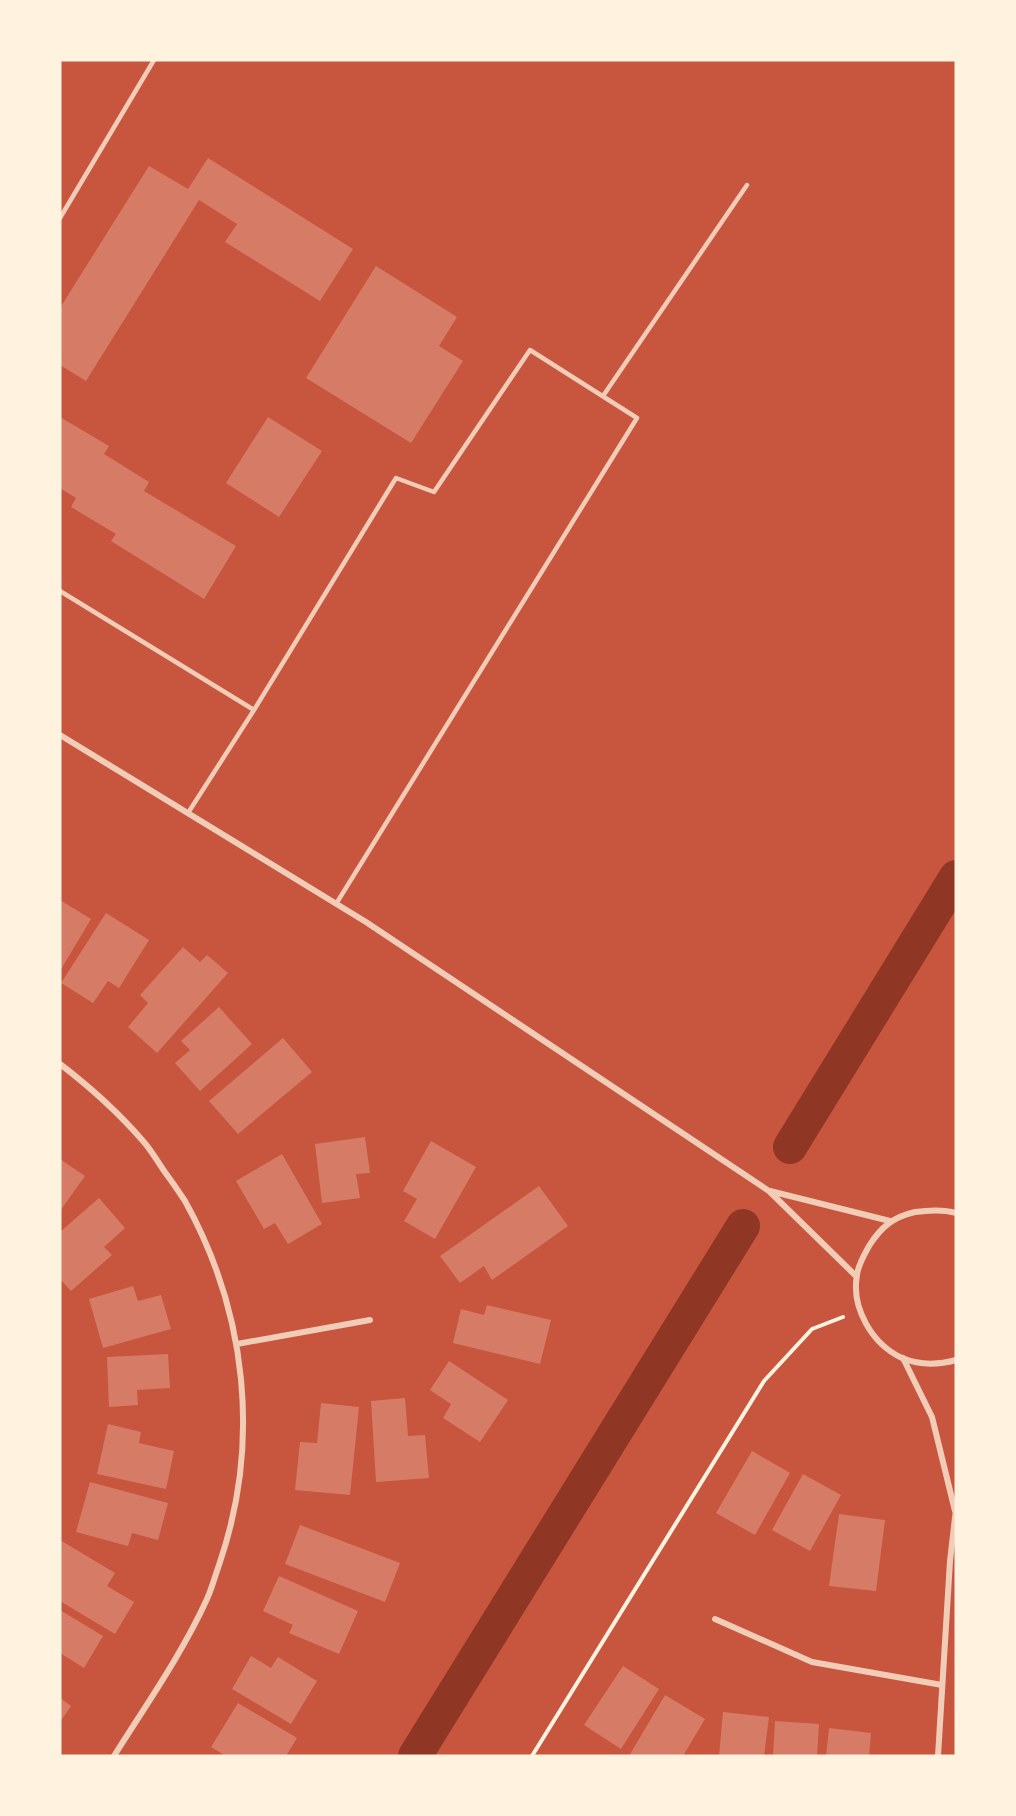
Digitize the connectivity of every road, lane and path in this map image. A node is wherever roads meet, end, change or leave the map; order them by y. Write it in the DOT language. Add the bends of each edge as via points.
graph roads {
  1 [pos="154,60"];
  2 [pos="747,184"];
  3 [pos="60,218"];
  4 [pos="603,396"];
  5 [pos="60,591"];
  6 [pos="254,711"];
  7 [pos="60,735"];
  8 [pos="188,813"];
  9 [pos="336,904"];
  10 [pos="60,1064"];
  11 [pos="769,1191"];
  12 [pos="956,1214"];
  13 [pos="890,1221"];
  14 [pos="856,1276"];
  15 [pos="861,1311"];
  16 [pos="370,1320"];
  17 [pos="237,1344"];
  18 [pos="903,1358"];
  19 [pos="956,1360"];
  20 [pos="956,1510"];
  21 [pos="716,1619"];
  22 [pos="942,1685"];
  23 [pos="114,1756"];
  24 [pos="532,1756"];
  25 [pos="938,1756"];
  1 -- 3 [label="lane"];
  2 -- 4 [label="lane"];
  4 -- 6 [label="lane" via="530,350 434,492 396,478"];
  4 -- 9 [label="lane" via="637,418"];
  5 -- 6 [label="lane"];
  6 -- 8 [label="lane"];
  7 -- 8 [label="street"];
  8 -- 9 [label="street"];
  9 -- 11 [label="street"];
  10 -- 17 [label="street" via="96,1092 144,1143 183,1199 205,1240"];
  11 -- 13 [label="street"];
  11 -- 14 [label="street"];
  12 -- 13 [label="street" via="929,1210"];
  13 -- 14 [label="street" via="874,1239"];
  14 -- 15 [label="street"];
  15 -- 18 [label="street" via="872,1334"];
  15 -- 24 [label="path" via="812,1329 764,1381"];
  16 -- 17 [label="street"];
  17 -- 23 [label="street" via="243,1396 242,1465 230,1533 207,1598 191,1629"];
  18 -- 19 [label="street" via="922,1364"];
  18 -- 20 [label="street" via="932,1418"];
  20 -- 22 [label="street"];
  21 -- 22 [label="street" via="812,1662"];
  22 -- 25 [label="street"];
}
